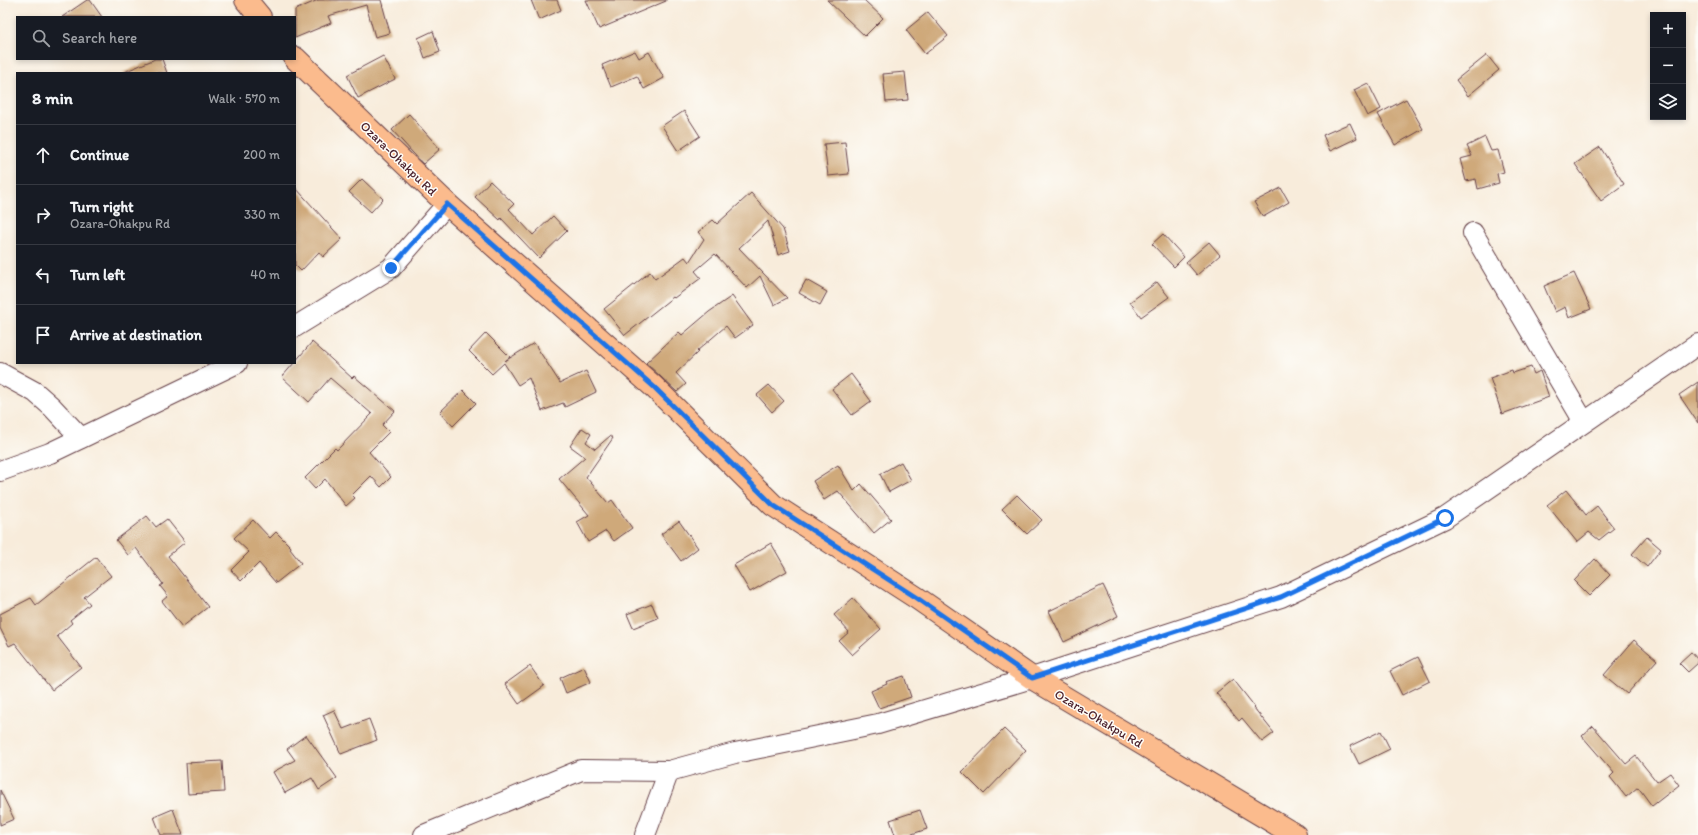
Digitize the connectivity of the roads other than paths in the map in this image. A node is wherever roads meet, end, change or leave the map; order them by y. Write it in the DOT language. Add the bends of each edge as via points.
graph roads {
  1 [pos="246,0"];
  2 [pos="259,16"];
  3 [pos="296,59"];
  4 [pos="447,204"];
  5 [pos="1473,233"];
  6 [pos="296,326"];
  7 [pos="1698,344"];
  8 [pos="235,364"];
  9 [pos="0,373"];
  10 [pos="1584,422"];
  11 [pos="80,438"];
  12 [pos="0,471"];
  13 [pos="1032,678"];
  14 [pos="669,771"];
  15 [pos="424,835"];
  16 [pos="646,835"];
  17 [pos="1295,835"];
  1 -- 2 [label="main road"];
  3 -- 4 [label="main road, Ozara-Ohakpu Rd"];
  4 -- 6 [label="street" via="391,268"];
  4 -- 13 [label="main road, Ozara-Ohakpu Rd" via="654,387 773,505 917,598"];
  5 -- 10 [label="street"];
  7 -- 10 [label="street"];
  8 -- 11 [label="street"];
  9 -- 11 [label="street" via="34,392 52,407"];
  10 -- 13 [label="street" via="1445,518 1281,597"];
  11 -- 12 [label="street" via="50,453"];
  13 -- 14 [label="street" via="878,724 735,753"];
  13 -- 17 [label="main road, Ozara-Ohakpu Rd"];
  14 -- 15 [label="street" via="581,770"];
  14 -- 16 [label="street"];
}
